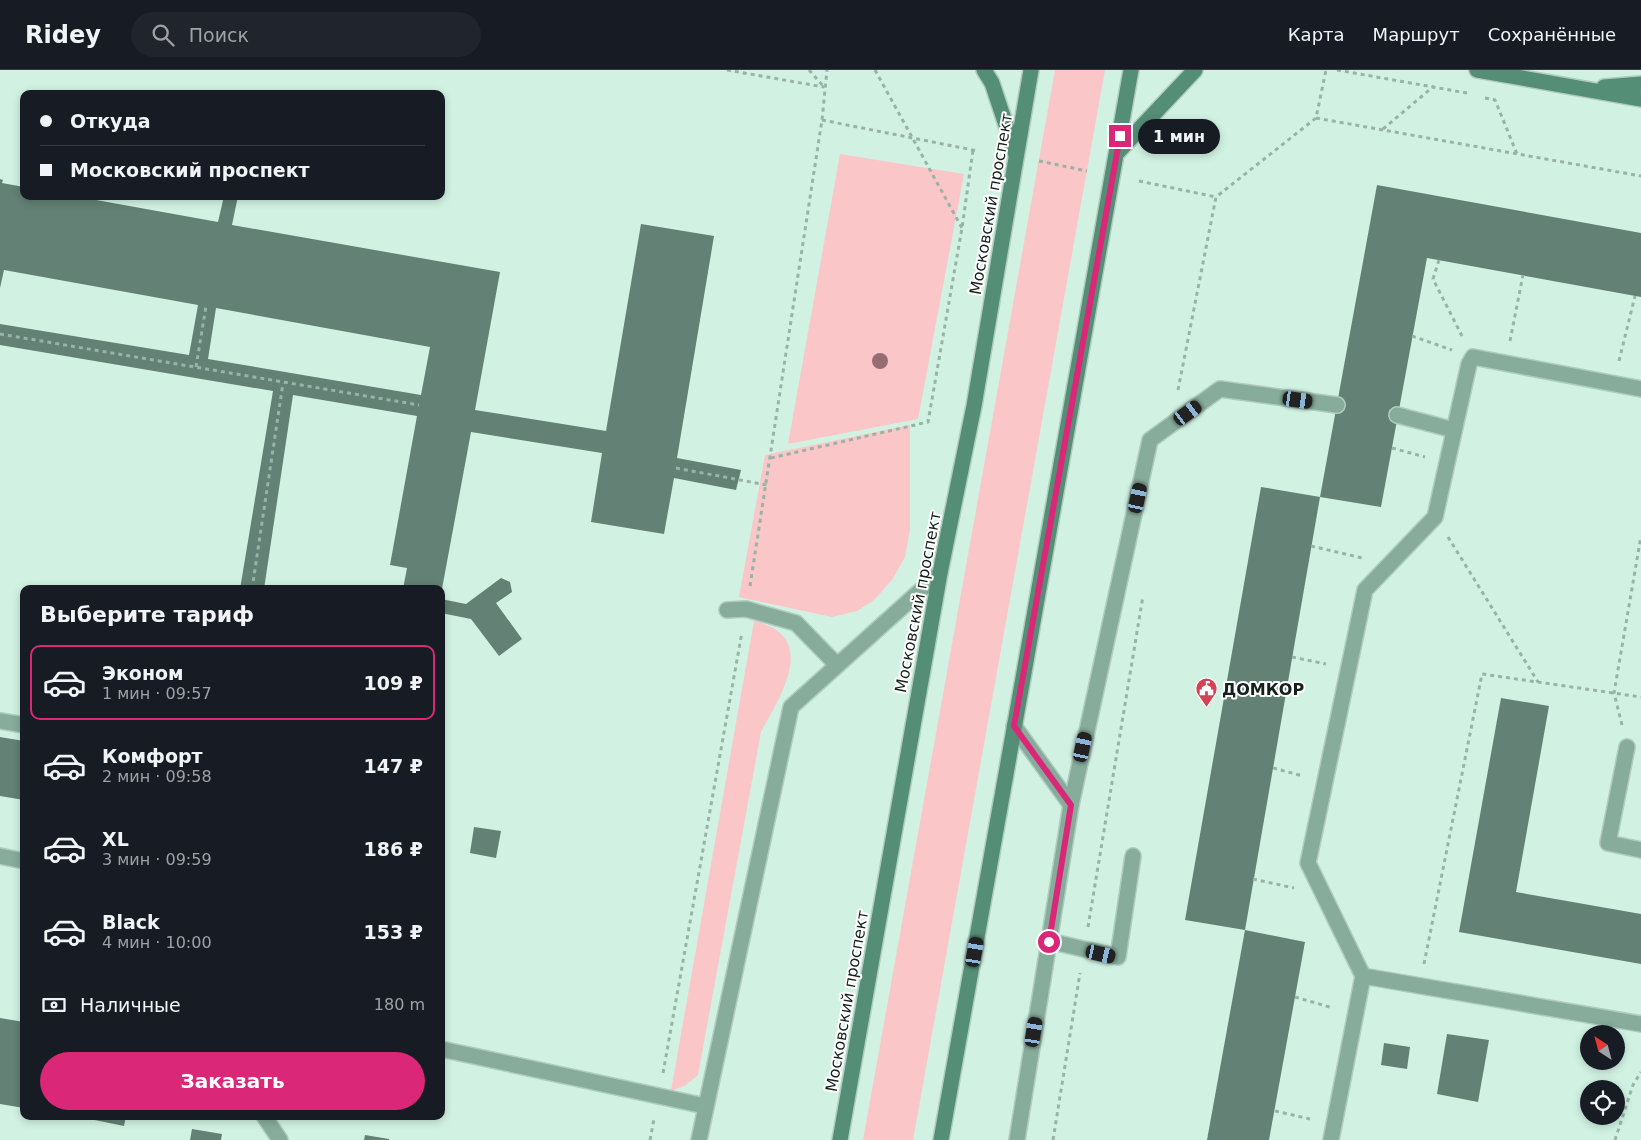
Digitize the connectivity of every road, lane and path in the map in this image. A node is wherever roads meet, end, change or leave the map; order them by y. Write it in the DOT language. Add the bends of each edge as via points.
graph roads {
  1 [pos="727,70"];
  2 [pos="809,70"];
  3 [pos="827,70"];
  4 [pos="875,70"];
  5 [pos="984,70"];
  6 [pos="1031,70"];
  7 [pos="1131,70"];
  8 [pos="1195,70"];
  9 [pos="1326,70"];
  10 [pos="1337,70"];
  11 [pos="1477,70"];
  12 [pos="1641,84"];
  13 [pos="1434,86"];
  14 [pos="824,87"];
  15 [pos="1583,89"];
  16 [pos="1641,99"];
  17 [pos="1316,118"];
  18 [pos="1383,130"];
  19 [pos="912,137"];
  20 [pos="973,150"];
  21 [pos="978,151"];
  22 [pos="1118,152"];
  23 [pos="1517,154"];
  24 [pos="1017,157"];
  25 [pos="1038,161"];
  26 [pos="1087,171"];
  27 [pos="1641,176"];
  28 [pos="1139,181"];
  29 [pos="1216,197"];
  30 [pos="962,228"];
  31 [pos="1439,260"];
  32 [pos="1523,275"];
  33 [pos="1635,296"];
  34 [pos="206,306"];
  35 [pos="0,334"];
  36 [pos="1412,336"];
  37 [pos="1473,357"];
  38 [pos="1506,364"];
  39 [pos="196,368"];
  40 [pos="284,382"];
  41 [pos="1613,384"];
  42 [pos="1641,389"];
  43 [pos="1337,405"];
  44 [pos="419,406"];
  45 [pos="1398,416"];
  46 [pos="1172,425"];
  47 [pos="1454,430"];
  48 [pos="1392,448"];
  49 [pos="771,458"];
  50 [pos="1447,462"];
  51 [pos="676,468"];
  52 [pos="767,485"];
  53 [pos="1436,517"];
  54 [pos="1641,536"];
  55 [pos="1311,546"];
  56 [pos="1390,564"];
  57 [pos="940,573"];
  58 [pos="253,585"];
  59 [pos="1144,590"];
  60 [pos="727,610"];
  61 [pos="1292,657"];
  62 [pos="837,665"];
  63 [pos="1348,669"];
  64 [pos="1538,682"];
  65 [pos="1614,693"];
  66 [pos="1641,697"];
  67 [pos="0,721"];
  68 [pos="20,724"];
  69 [pos="1014,726"];
  70 [pos="1627,747"];
  71 [pos="1273,768"];
  72 [pos="1325,782"];
  73 [pos="1071,805"];
  74 [pos="1641,850"];
  75 [pos="0,856"];
  76 [pos="1133,856"];
  77 [pos="20,860"];
  78 [pos="1254,879"];
  79 [pos="1324,895"];
  80 [pos="1049,942"];
  81 [pos="1084,950"];
  82 [pos="1363,976"];
  83 [pos="1420,986"];
  84 [pos="1295,997"];
  85 [pos="1356,1014"];
  86 [pos="1641,1024"];
  87 [pos="445,1050"];
  88 [pos="1641,1072"];
  89 [pos="705,1106"];
  90 [pos="1275,1111"];
  91 [pos="267,1120"];
  92 [pos="1332,1133"];
  93 [pos="280,1140"];
  94 [pos="699,1140"];
  95 [pos="840,1140"];
  96 [pos="942,1140"];
  97 [pos="1017,1140"];
  98 [pos="1053,1140"];
  99 [pos="1615,1140"];
  1 -- 14 [label="path"];
  2 -- 14 [label="path"];
  3 -- 14 [label="path"];
  4 -- 19 [label="path"];
  5 -- 24 [label="main road" via="992,83"];
  6 -- 24 [label="main road, Московский проспект"];
  7 -- 22 [label="main road"];
  8 -- 22 [label="main road"];
  9 -- 17 [label="path"];
  10 -- 13 [label="path"];
  11 -- 15 [label="main road"];
  12 -- 15 [label="main road"];
  13 -- 18 [label="path"];
  13 -- 23 [label="path" via="1495,100"];
  14 -- 19 [label="path" via="822,120"];
  15 -- 16 [label="main road"];
  17 -- 18 [label="path"];
  17 -- 29 [label="path"];
  18 -- 23 [label="path"];
  19 -- 20 [label="path"];
  19 -- 30 [label="path"];
  20 -- 21 [label="path"];
  20 -- 30 [label="path"];
  22 -- 69 [label="main road"];
  23 -- 27 [label="path"];
  24 -- 57 [label="main road, Московский проспект" via="974,406"];
  25 -- 26 [label="path"];
  28 -- 29 [label="path"];
  29 -- 46 [label="path"];
  30 -- 49 [label="path" via="928,422"];
  31 -- 37 [label="path" via="1433,279"];
  32 -- 38 [label="path"];
  33 -- 41 [label="path"];
  34 -- 39 [label="path"];
  35 -- 39 [label="path"];
  36 -- 37 [label="path"];
  37 -- 38 [label="street"];
  37 -- 47 [label="street"];
  38 -- 41 [label="street"];
  39 -- 40 [label="path"];
  40 -- 44 [label="path"];
  40 -- 58 [label="path"];
  41 -- 42 [label="street"];
  43 -- 46 [label="street" via="1220,389"];
  45 -- 47 [label="street"];
  46 -- 73 [label="street" via="1150,440"];
  47 -- 50 [label="street"];
  48 -- 50 [label="path"];
  50 -- 53 [label="street"];
  51 -- 52 [label="path"];
  53 -- 56 [label="street"];
  53 -- 64 [label="path"];
  54 -- 65 [label="path"];
  55 -- 56 [label="path"];
  56 -- 63 [label="street" via="1365,590"];
  57 -- 62 [label="street"];
  57 -- 95 [label="main road, Московский проспект"];
  59 -- 81 [label="path"];
  60 -- 62 [label="street" via="746,609 796,623"];
  61 -- 63 [label="path"];
  62 -- 89 [label="street" via="791,707"];
  63 -- 72 [label="street"];
  64 -- 65 [label="path"];
  64 -- 83 [label="path" via="1482,674"];
  65 -- 66 [label="path"];
  65 -- 70 [label="path"];
  67 -- 68 [label="street"];
  69 -- 73 [label="street"];
  69 -- 96 [label="main road"];
  70 -- 74 [label="street" via="1608,843"];
  71 -- 72 [label="path"];
  72 -- 79 [label="street" via="1308,863"];
  73 -- 80 [label="street"];
  75 -- 77 [label="street"];
  76 -- 81 [label="street" via="1118,957"];
  78 -- 79 [label="path"];
  79 -- 82 [label="street"];
  80 -- 81 [label="street"];
  80 -- 97 [label="street"];
  81 -- 98 [label="path"];
  82 -- 83 [label="street"];
  82 -- 85 [label="street"];
  83 -- 86 [label="street"];
  84 -- 85 [label="path"];
  85 -- 92 [label="street"];
  87 -- 89 [label="street"];
  88 -- 99 [label="path" via="1633,1085"];
  89 -- 94 [label="street"];
  90 -- 92 [label="path"];
  91 -- 93 [label="street"];
}
